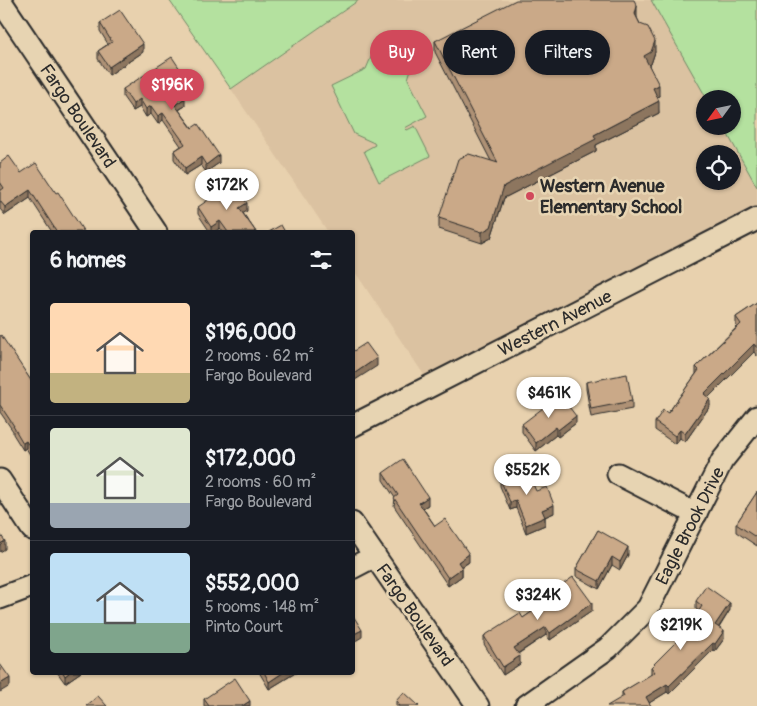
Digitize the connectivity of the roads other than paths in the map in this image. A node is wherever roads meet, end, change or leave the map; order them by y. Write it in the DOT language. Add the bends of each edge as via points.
graph roads {
  1 [pos="0,0"];
  2 [pos="757,219"];
  3 [pos="155,230"];
  4 [pos="757,418"];
  5 [pos="355,424"];
  6 [pos="618,474"];
  7 [pos="0,480"];
  8 [pos="696,514"];
  9 [pos="30,526"];
  10 [pos="355,527"];
  11 [pos="375,556"];
  12 [pos="355,566"];
  13 [pos="30,587"];
  14 [pos="0,598"];
  15 [pos="478,706"];
  16 [pos="526,706"];
  1 -- 3 [label="street, Fargo Boulevard"];
  2 -- 5 [label="street, Western Avenue"];
  4 -- 8 [label="street, Eagle Brook Drive" via="722,461"];
  6 -- 8 [label="street"];
  7 -- 9 [label="street"];
  8 -- 16 [label="street, Eagle Brook Drive" via="648,608 608,648"];
  10 -- 11 [label="street, Fargo Boulevard"];
  11 -- 12 [label="street"];
  11 -- 15 [label="street, Fargo Boulevard"];
  13 -- 14 [label="street"];
}
